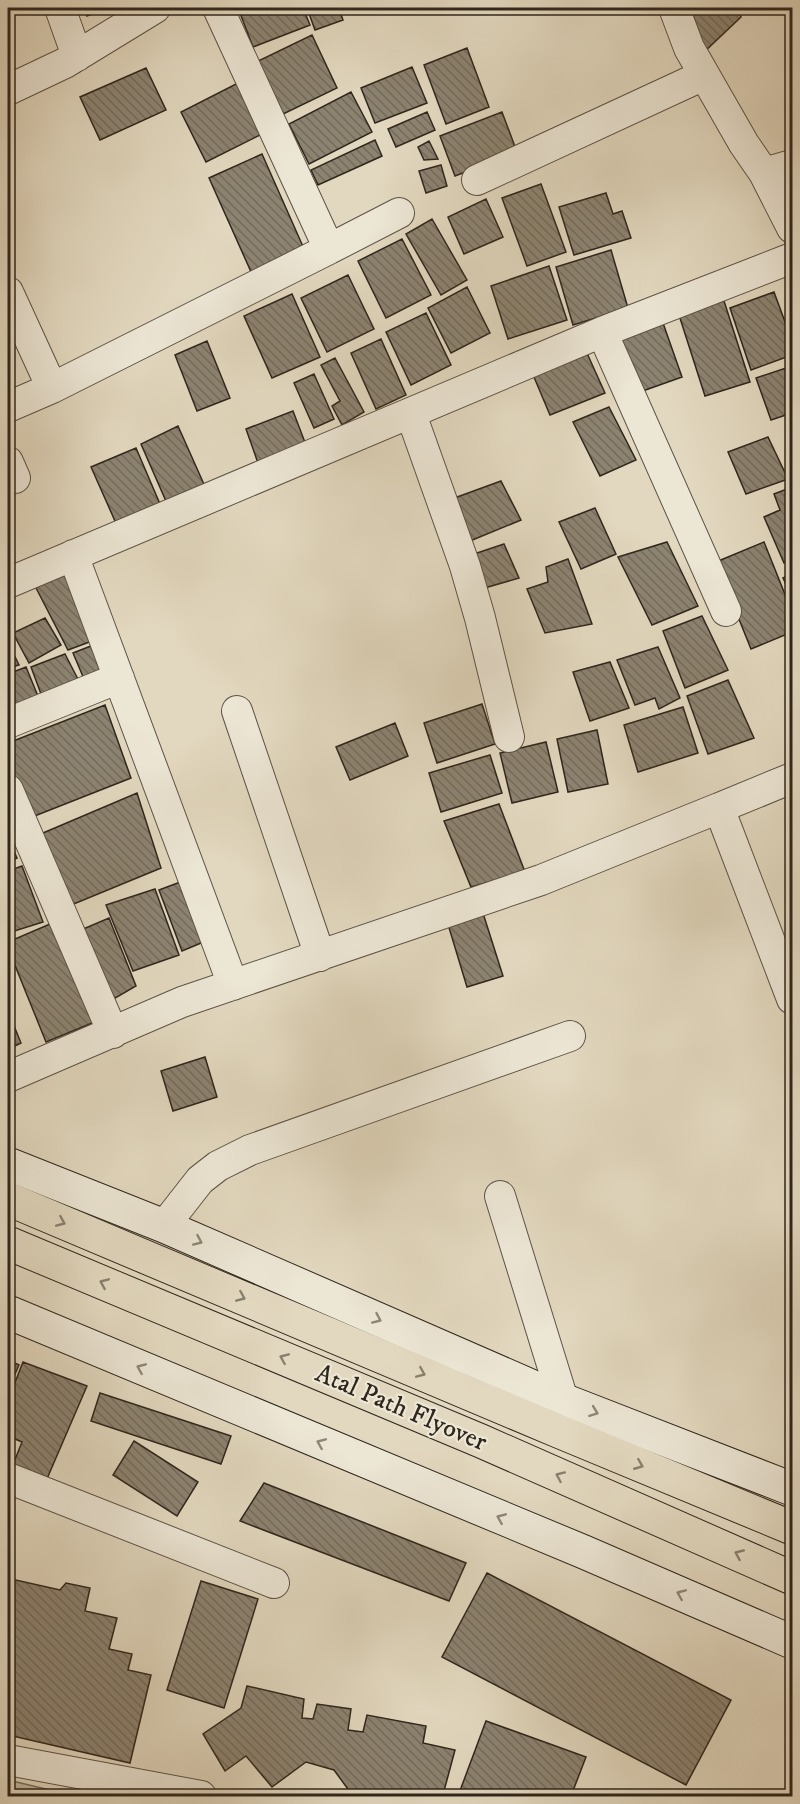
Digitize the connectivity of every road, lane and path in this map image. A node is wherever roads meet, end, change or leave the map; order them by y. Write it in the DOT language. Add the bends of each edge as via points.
graph roads {
  1 [pos="60,8"];
  2 [pos="155,8"];
  3 [pos="218,8"];
  4 [pos="674,8"];
  5 [pos="77,56"];
  6 [pos="704,75"];
  7 [pos="8,90"];
  8 [pos="792,165"];
  9 [pos="764,173"];
  10 [pos="477,180"];
  11 [pos="399,213"];
  12 [pos="792,228"];
  13 [pos="329,249"];
  14 [pos="792,258"];
  15 [pos="8,292"];
  16 [pos="602,332"];
  17 [pos="52,388"];
  18 [pos="8,406"];
  19 [pos="411,414"];
  20 [pos="73,555"];
  21 [pos="8,583"];
  22 [pos="726,611"];
  23 [pos="119,678"];
  24 [pos="237,711"];
  25 [pos="8,723"];
  26 [pos="509,737"];
  27 [pos="792,778"];
  28 [pos="8,790"];
  29 [pos="719,808"];
  30 [pos="320,956"];
  31 [pos="233,985"];
  32 [pos="792,999"];
  33 [pos="112,1032"];
  34 [pos="570,1036"];
  35 [pos="8,1077"];
  36 [pos="8,1164"];
  37 [pos="500,1196"];
  38 [pos="8,1199"];
  39 [pos="164,1226"];
  40 [pos="8,1242"];
  41 [pos="8,1312"];
  42 [pos="563,1401"];
  43 [pos="8,1478"];
  44 [pos="792,1489"];
  45 [pos="792,1528"];
  46 [pos="792,1578"];
  47 [pos="274,1583"];
  48 [pos="792,1642"];
  49 [pos="8,1760"];
  50 [pos="201,1797"];
  1 -- 5 [label="street"];
  2 -- 5 [label="street"];
  3 -- 13 [label="street"];
  4 -- 6 [label="street"];
  5 -- 7 [label="street"];
  6 -- 9 [label="street"];
  6 -- 10 [label="street"];
  8 -- 9 [label="street"];
  9 -- 12 [label="street"];
  11 -- 13 [label="street"];
  13 -- 17 [label="street"];
  14 -- 16 [label="street"];
  15 -- 17 [label="street"];
  16 -- 19 [label="street"];
  16 -- 22 [label="street"];
  17 -- 18 [label="street"];
  19 -- 20 [label="street"];
  19 -- 26 [label="street" via="465,566"];
  20 -- 21 [label="street"];
  20 -- 23 [label="street"];
  23 -- 25 [label="street"];
  23 -- 31 [label="street"];
  24 -- 30 [label="street"];
  27 -- 29 [label="street"];
  28 -- 33 [label="street"];
  29 -- 30 [label="street" via="541,880"];
  29 -- 32 [label="street"];
  30 -- 31 [label="street"];
  31 -- 33 [label="street"];
  33 -- 35 [label="street"];
  34 -- 39 [label="street" via="250,1150 200,1180"];
  36 -- 39 [label="street"];
  37 -- 42 [label="street"];
  38 -- 45 [label="main road, Atal Path Flyover, one-way"];
  39 -- 42 [label="street, one-way"];
  46 -- 40 [label="main road, Atal Path Flyover, one-way" via="481,1441"];
  48 -- 41 [label="street, one-way"];
  42 -- 44 [label="street, one-way"];
  43 -- 47 [label="street"];
  49 -- 50 [label="street"];
}
